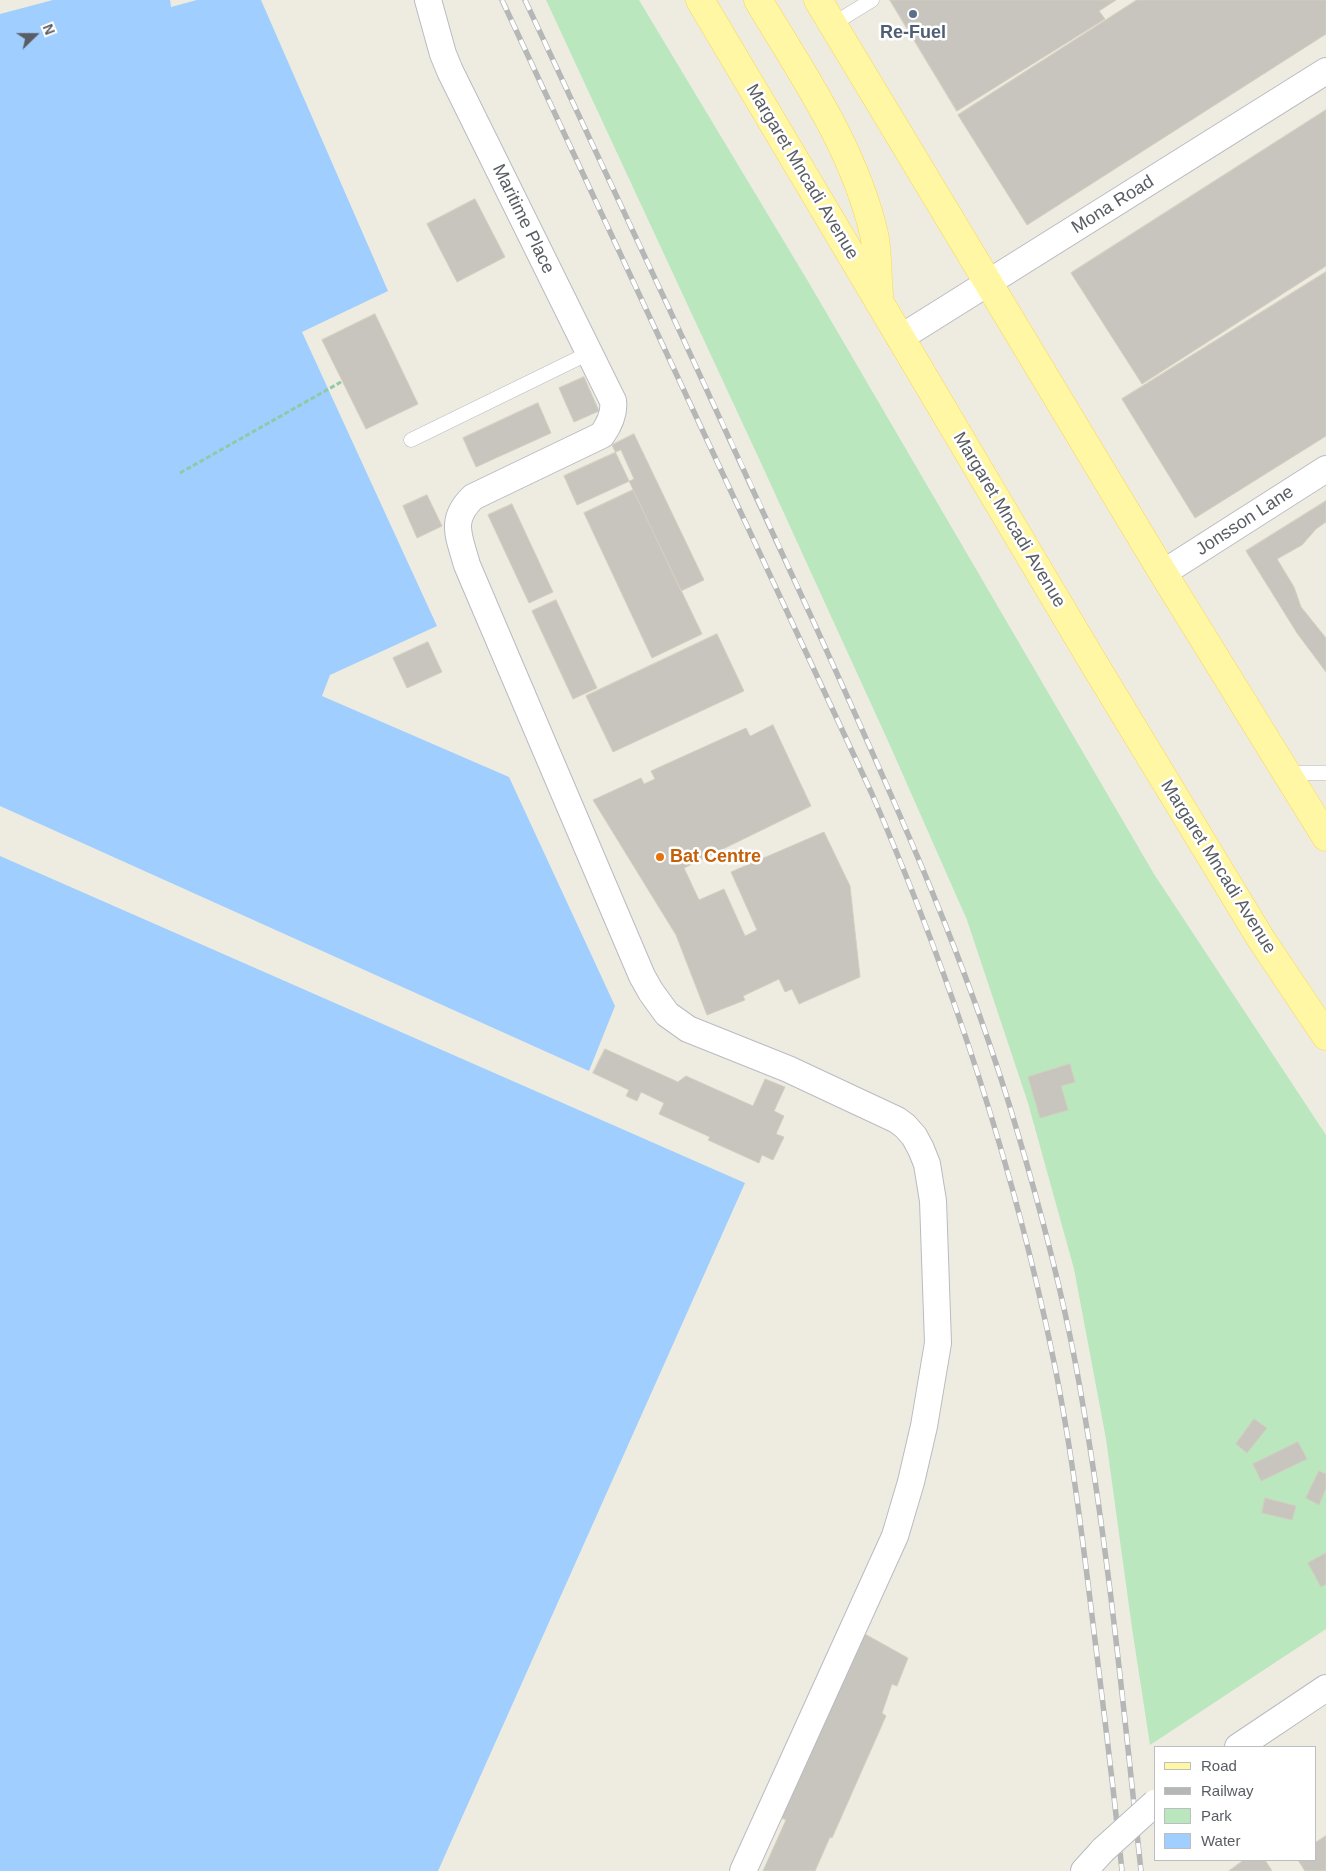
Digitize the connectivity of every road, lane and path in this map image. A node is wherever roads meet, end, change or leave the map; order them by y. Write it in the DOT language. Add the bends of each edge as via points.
graph roads {
  1 [pos="428,0"];
  2 [pos="700,0"];
  3 [pos="758,0"];
  4 [pos="818,0"];
  5 [pos="872,0"];
  6 [pos="833,24"];
  7 [pos="1326,71"];
  8 [pos="989,282"];
  9 [pos="879,301"];
  10 [pos="900,338"];
  11 [pos="589,353"];
  12 [pos="341,382"];
  13 [pos="411,440"];
  14 [pos="1326,469"];
  15 [pos="180,473"];
  16 [pos="1163,573"];
  17 [pos="1287,773"];
  18 [pos="1326,774"];
  19 [pos="1326,837"];
  20 [pos="1326,1036"];
  21 [pos="1326,1688"];
  22 [pos="1239,1746"];
  23 [pos="1154,1804"];
  24 [pos="743,1871"];
  25 [pos="1084,1871"];
  1 -- 11 [label="street, Maritime Place" via="450,71"];
  2 -- 9 [label="main road, Margaret Mncadi Avenue"];
  3 -- 9 [label="main road" via="833,126 849,159 865,199 874,236"];
  4 -- 6 [label="main road"];
  5 -- 6 [label="lane"];
  6 -- 8 [label="main road"];
  7 -- 8 [label="street, Mona Road"];
  8 -- 10 [label="street, Mona Road"];
  8 -- 16 [label="main road"];
  9 -- 10 [label="main road, Margaret Mncadi Avenue"];
  10 -- 20 [label="main road, Margaret Mncadi Avenue" via="1261,939"];
  11 -- 13 [label="lane"];
  11 -- 24 [label="street, Maritime Place" via="613,401 614,410 602,435 473,497 464,505 458,522 459,539 467,564 642,976 667,1014 688,1028 788,1069 905,1126 922,1149 933,1201 938,1343 911,1482 895,1536"];
  12 -- 15 [label="path"];
  14 -- 16 [label="street, Jonsson Lane"];
  16 -- 17 [label="main road"];
  17 -- 18 [label="lane"];
  17 -- 19 [label="main road"];
  21 -- 22 [label="street"];
  23 -- 25 [label="street, bridge"];
}
